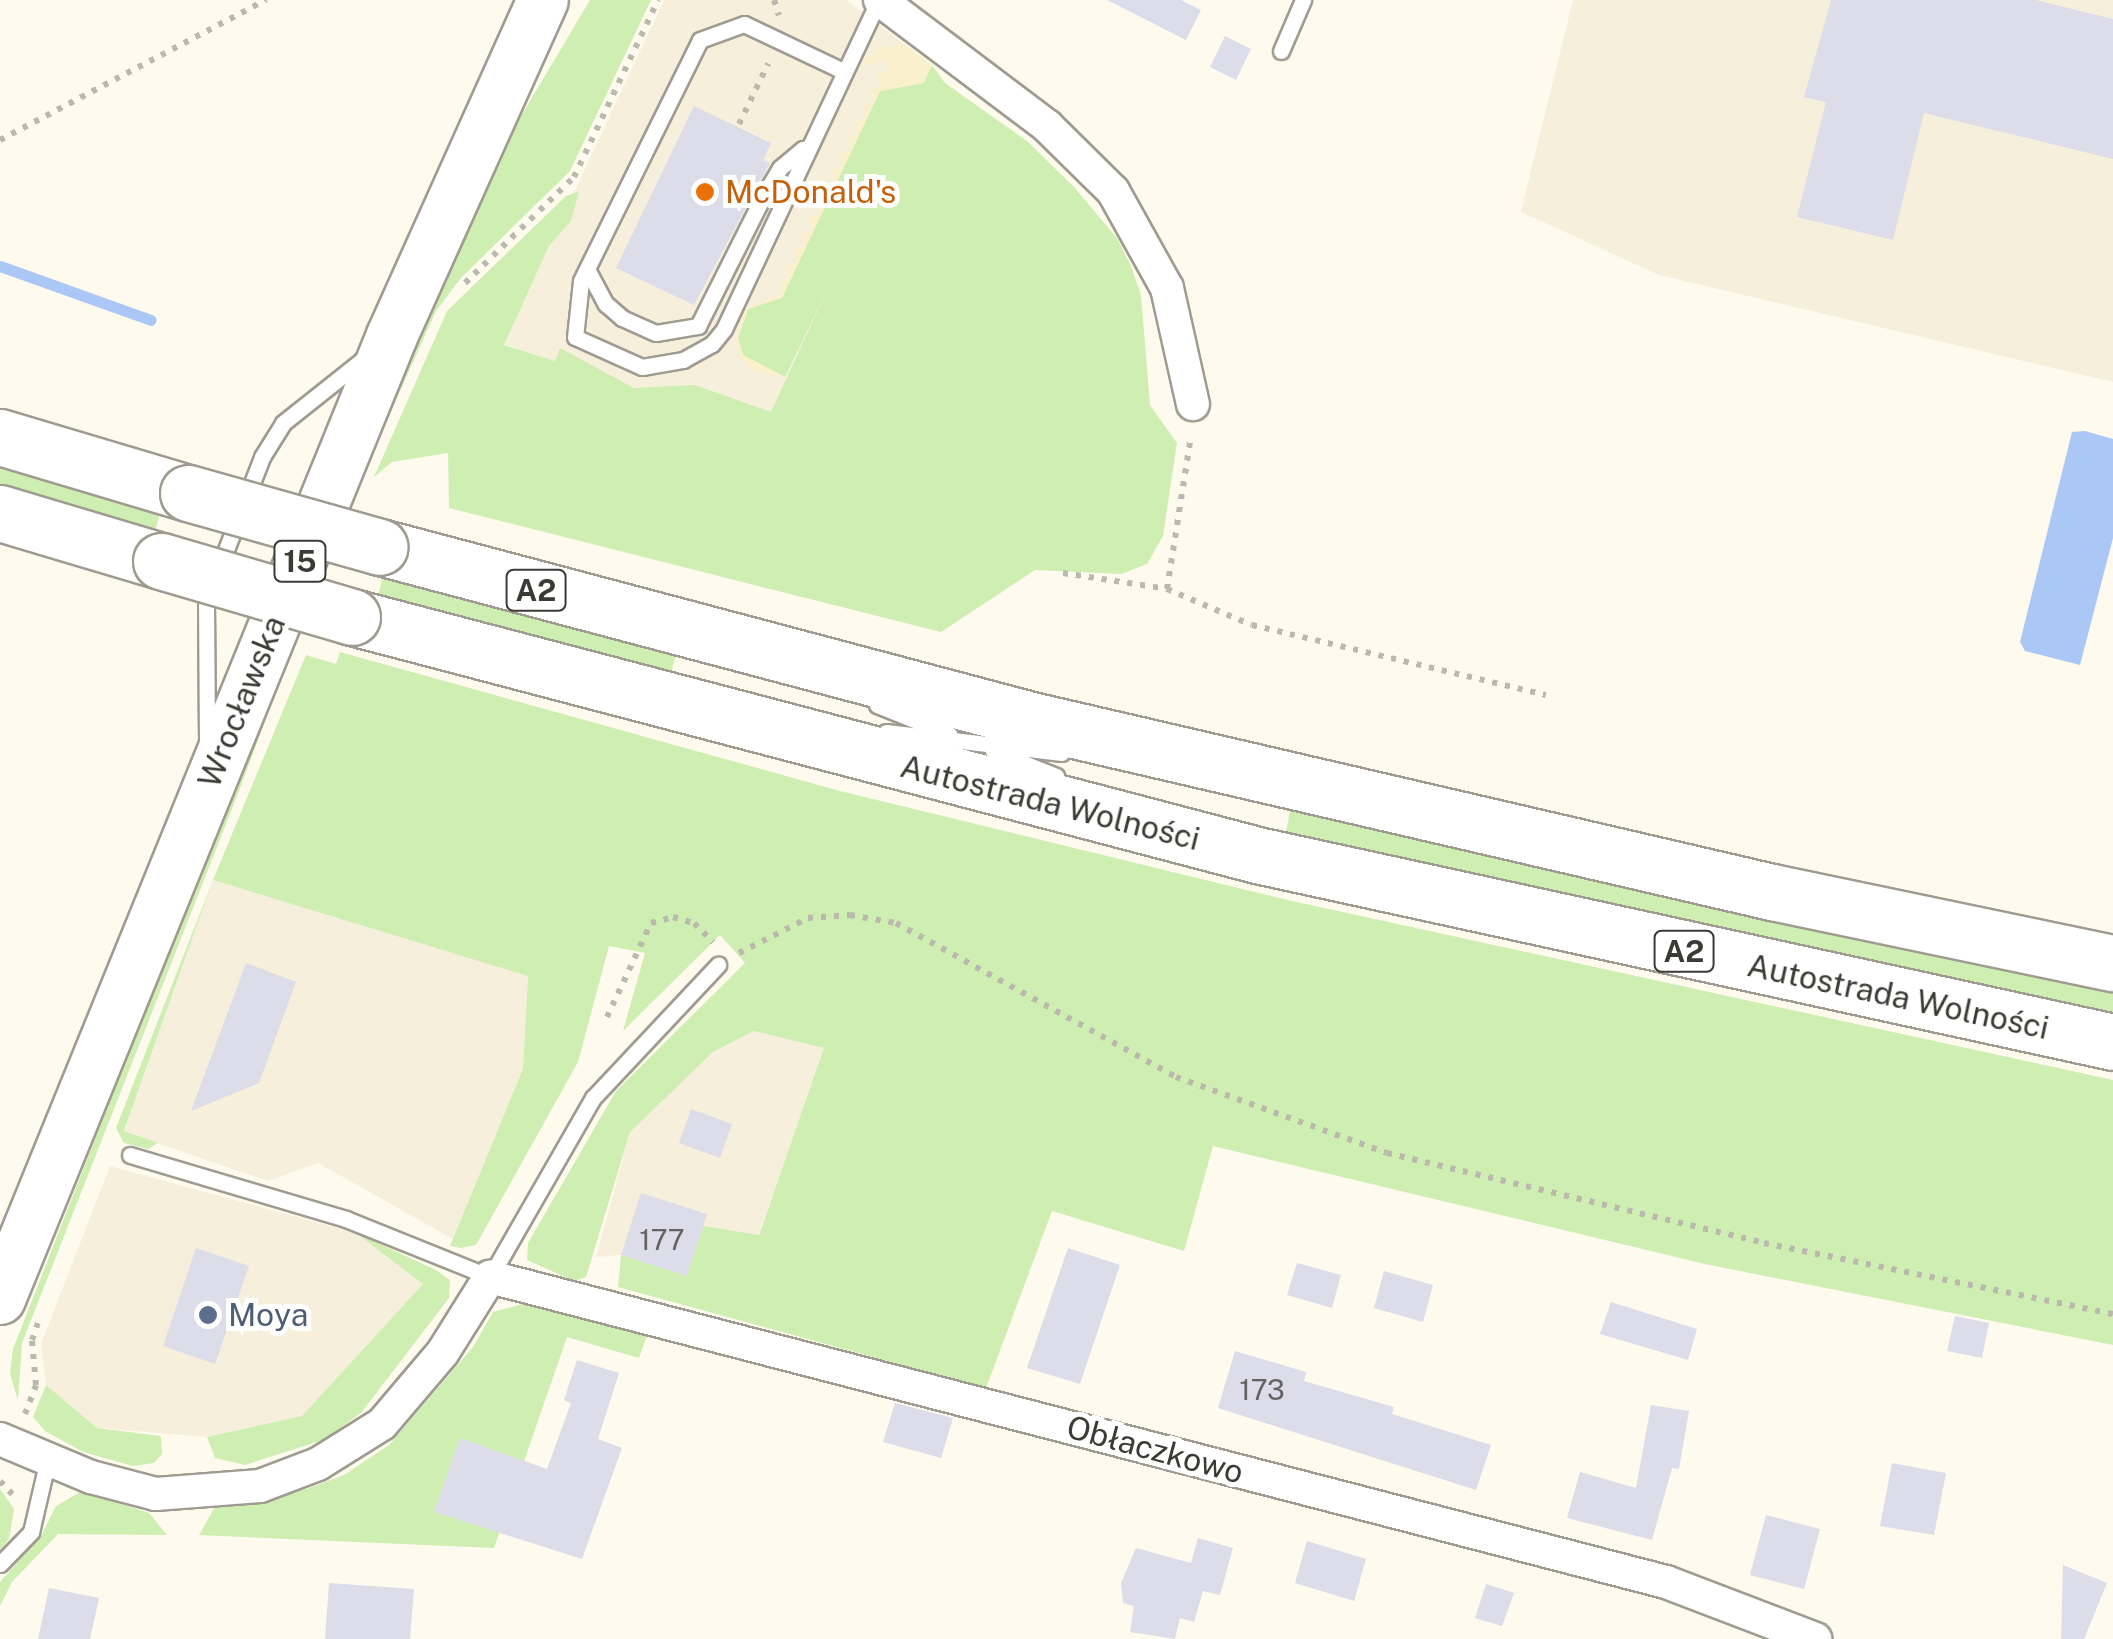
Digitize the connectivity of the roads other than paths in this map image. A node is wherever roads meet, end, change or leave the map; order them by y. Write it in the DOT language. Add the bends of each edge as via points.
graph roads {
  1 [pos="543,0"];
  2 [pos="879,0"];
  3 [pos="1302,0"];
  4 [pos="1281,51"];
  5 [pos="841,70"];
  6 [pos="806,148"];
  7 [pos="587,269"];
  8 [pos="392,336"];
  9 [pos="1192,404"];
  10 [pos="0,438"];
  11 [pos="0,513"];
  12 [pos="692,632"];
  13 [pos="840,690"];
  14 [pos="859,698"];
  15 [pos="661,703"];
  16 [pos="835,725"];
  17 [pos="874,730"];
  18 [pos="970,742"];
  19 [pos="1088,756"];
  20 [pos="1127,762"];
  21 [pos="1284,781"];
  22 [pos="1078,784"];
  23 [pos="207,786"];
  24 [pos="1096,792"];
  25 [pos="1256,855"];
  26 [pos="2113,963"];
  27 [pos="718,964"];
  28 [pos="2113,1042"];
  29 [pos="130,1155"];
  30 [pos="490,1277"];
  31 [pos="23,1302"];
  32 [pos="6,1442"];
  33 [pos="48,1459"];
  34 [pos="0,1564"];
  35 [pos="1815,1639"];
  1 -- 8 [label="main road, Wrocławska / 15"];
  2 -- 5 [label="lane"];
  2 -- 9 [label="street" via="1047,126 1113,190 1166,288"];
  3 -- 4 [label="lane"];
  5 -- 6 [label="lane"];
  5 -- 7 [label="lane" via="744,24 700,40"];
  6 -- 7 [label="lane" via="780,168 698,326 656,333 622,318"];
  6 -- 7 [label="lane" via="724,329 699,352 642,367 575,336 573,316"];
  8 -- 23 [label="main road, Wrocławska / 15"];
  8 -- 23 [label="lane" via="283,423 262,456 206,602"];
  10 -- 12 [label="highway, A2, bridge"];
  11 -- 15 [label="highway, Autostrada Wolności / A2, bridge"];
  12 -- 13 [label="lane"];
  12 -- 21 [label="highway, A2"];
  14 -- 18 [label="lane"];
  15 -- 16 [label="lane"];
  15 -- 25 [label="highway, Autostrada Wolności / A2"];
  17 -- 18 [label="lane"];
  18 -- 19 [label="lane"];
  18 -- 22 [label="lane"];
  20 -- 21 [label="lane"];
  21 -- 26 [label="highway, A2"];
  23 -- 31 [label="main road, Wrocławska / 15"];
  24 -- 25 [label="lane"];
  25 -- 28 [label="highway, Autostrada Wolności / A2"];
  27 -- 30 [label="lane" via="593,1098"];
  29 -- 30 [label="lane" via="346,1219"];
  30 -- 33 [label="street" via="443,1352 382,1424 318,1464 260,1486 188,1496 124,1488"];
  30 -- 35 [label="street, Obłaczkowo" via="1666,1582"];
  32 -- 33 [label="street"];
  33 -- 34 [label="lane" via="30,1532"];
}
